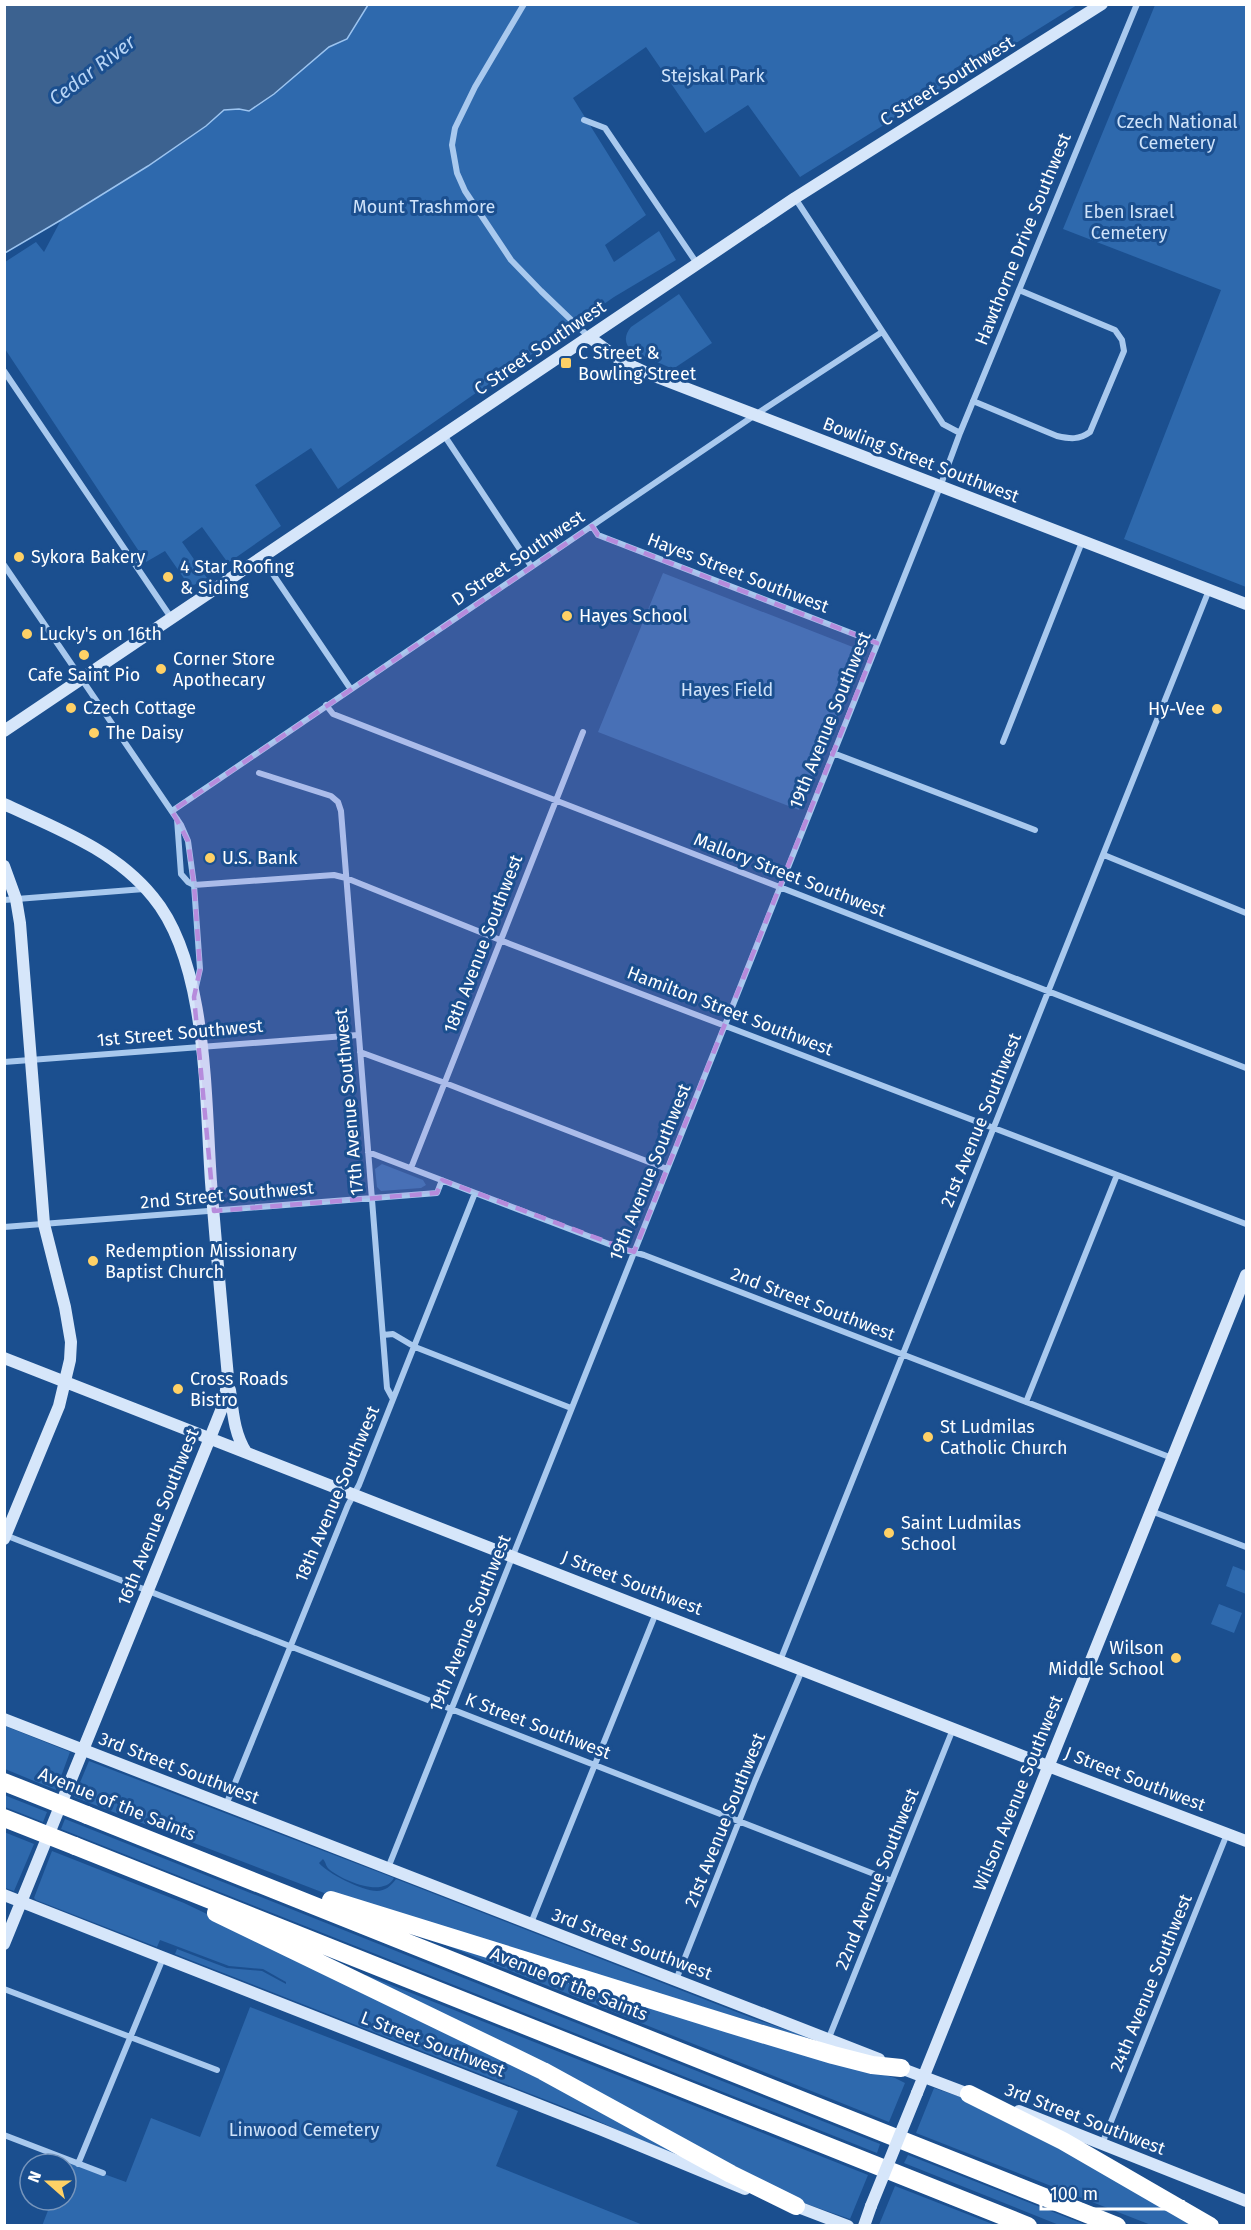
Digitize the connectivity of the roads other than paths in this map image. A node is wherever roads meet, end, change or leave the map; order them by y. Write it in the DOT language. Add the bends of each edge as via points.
graph roads {
  1 [pos="524,4"];
  2 [pos="1102,4"];
  3 [pos="1137,4"];
  4 [pos="584,120"];
  5 [pos="795,198"];
  6 [pos="698,265"];
  7 [pos="1019,290"];
  8 [pos="882,332"];
  9 [pos="590,337"];
  10 [pos="4,371"];
  11 [pos="973,401"];
  12 [pos="755,415"];
  13 [pos="960,433"];
  14 [pos="444,435"];
  15 [pos="940,487"];
  16 [pos="592,526"];
  17 [pos="1082,542"];
  18 [pos="262,558"];
  19 [pos="4,565"];
  20 [pos="531,566"];
  21 [pos="1209,590"];
  22 [pos="1246,604"];
  23 [pos="172,619"];
  24 [pos="877,643"];
  25 [pos="82,680"];
  26 [pos="350,688"];
  27 [pos="326,705"];
  28 [pos="4,730"];
  29 [pos="583,732"];
  30 [pos="1003,742"];
  31 [pos="833,753"];
  32 [pos="260,773"];
  33 [pos="555,799"];
  34 [pos="4,804"];
  35 [pos="172,811"];
  36 [pos="177,819"];
  37 [pos="1035,830"];
  38 [pos="1104,855"];
  39 [pos="4,867"];
  40 [pos="346,878"];
  41 [pos="194,885"];
  42 [pos="779,887"];
  43 [pos="147,889"];
  44 [pos="10,900"];
  45 [pos="1246,913"];
  46 [pos="501,940"];
  47 [pos="1049,993"];
  48 [pos="194,997"];
  49 [pos="724,1025"];
  50 [pos="358,1035"];
  51 [pos="201,1046"];
  52 [pos="360,1052"];
  53 [pos="31,1059"];
  54 [pos="4,1062"];
  55 [pos="1246,1068"];
  56 [pos="445,1083"];
  57 [pos="994,1128"];
  58 [pos="368,1152"];
  59 [pos="411,1168"];
  60 [pos="667,1169"];
  61 [pos="1117,1175"];
  62 [pos="442,1180"];
  63 [pos="475,1193"];
  64 [pos="372,1198"];
  65 [pos="214,1211"];
  66 [pos="44,1224"];
  67 [pos="1246,1224"];
  68 [pos="4,1227"];
  69 [pos="634,1252"];
  70 [pos="1246,1275"];
  71 [pos="383,1335"];
  72 [pos="415,1347"];
  73 [pos="902,1355"];
  74 [pos="4,1358"];
  75 [pos="228,1377"];
  76 [pos="66,1382"];
  77 [pos="393,1399"];
  78 [pos="1026,1402"];
  79 [pos="571,1408"];
  80 [pos="210,1438"];
  81 [pos="246,1452"];
  82 [pos="1172,1459"];
  83 [pos="354,1494"];
  84 [pos="1151,1511"];
  85 [pos="5,1536"];
  86 [pos="1246,1547"];
  87 [pos="513,1556"];
  88 [pos="148,1590"];
  89 [pos="656,1612"];
  90 [pos="290,1647"];
  91 [pos="780,1661"];
  92 [pos="802,1670"];
  93 [pos="453,1709"];
  94 [pos="4,1719"];
  95 [pos="953,1729"];
  96 [pos="83,1750"];
  97 [pos="595,1765"];
  98 [pos="1048,1766"];
  99 [pos="4,1782"];
  100 [pos="225,1805"];
  101 [pos="4,1818"];
  102 [pos="740,1822"];
  103 [pos="1227,1833"];
  104 [pos="1246,1841"];
  105 [pos="197,1859"];
  106 [pos="388,1868"];
  107 [pos="892,1881"];
  108 [pos="186,1891"];
  109 [pos="4,1895"];
  110 [pos="22,1901"];
  111 [pos="531,1924"];
  112 [pos="4,1944"];
  113 [pos="164,1957"];
  114 [pos="676,1981"];
  115 [pos="4,1989"];
  116 [pos="130,2037"];
  117 [pos="828,2040"];
  118 [pos="901,2068"];
  119 [pos="217,2070"];
  120 [pos="923,2077"];
  121 [pos="969,2094"];
  122 [pos="4,2135"];
  123 [pos="1102,2144"];
  124 [pos="47,2152"];
  125 [pos="78,2164"];
  126 [pos="103,2173"];
  127 [pos="1246,2201"];
  128 [pos="796,2206"];
  129 [pos="848,2226"];
  130 [pos="864,2226"];
  131 [pos="1028,2226"];
  132 [pos="1117,2226"];
  133 [pos="1210,2226"];
  1 -- 9 [label="street" via="455,128 452,145 456,173 511,260"];
  2 -- 5 [label="main road, C Street Southwest"];
  3 -- 7 [label="street, Hawthorne Drive Southwest"];
  4 -- 6 [label="street" via="605,128"];
  5 -- 6 [label="main road, C Street Southwest"];
  5 -- 8 [label="street"];
  6 -- 9 [label="main road, C Street Southwest"];
  7 -- 11 [label="street, Hawthorne Drive Southwest"];
  7 -- 11 [label="street" via="1114,330 1124,351 1090,432 1082,438 1057,436"];
  8 -- 12 [label="street, D Street Southwest"];
  8 -- 13 [label="street" via="944,424"];
  9 -- 12 [label="main road, Bowling Street Southwest" via="636,369"];
  9 -- 14 [label="main road, C Street Southwest"];
  10 -- 23 [label="street"];
  11 -- 13 [label="street, Hawthorne Drive Southwest"];
  12 -- 15 [label="main road, Bowling Street Southwest"];
  12 -- 16 [label="street, D Street Southwest"];
  13 -- 15 [label="street, Hawthorne Drive Southwest"];
  14 -- 18 [label="main road, C Street Southwest"];
  14 -- 20 [label="street"];
  15 -- 17 [label="main road, Bowling Street Southwest"];
  15 -- 24 [label="street, 19th Avenue Southwest"];
  16 -- 20 [label="street, D Street Southwest"];
  16 -- 24 [label="street, Hayes Street Southwest" via="598,535"];
  17 -- 21 [label="main road, Bowling Street Southwest"];
  17 -- 30 [label="street"];
  18 -- 23 [label="main road, C Street Southwest"];
  18 -- 26 [label="street"];
  19 -- 25 [label="street"];
  20 -- 26 [label="street, D Street Southwest"];
  21 -- 22 [label="main road, Bowling Street Southwest"];
  21 -- 38 [label="street, 21st Avenue Southwest"];
  23 -- 25 [label="main road, C Street Southwest"];
  24 -- 31 [label="street, 19th Avenue Southwest"];
  25 -- 28 [label="main road, C Street Southwest"];
  25 -- 35 [label="street"];
  26 -- 27 [label="street, D Street Southwest"];
  27 -- 33 [label="street, Mallory Street Southwest" via="333,714"];
  27 -- 35 [label="street, D Street Southwest"];
  29 -- 33 [label="street, 18th Avenue Southwest"];
  31 -- 37 [label="street"];
  31 -- 42 [label="street, 19th Avenue Southwest"];
  32 -- 40 [label="street, 17th Avenue Southwest" via="331,796 338,802"];
  33 -- 42 [label="street, Mallory Street Southwest"];
  33 -- 46 [label="street, 18th Avenue Southwest"];
  34 -- 43 [label="main road, 16th Avenue Southwest" via="107,854"];
  35 -- 36 [label="street"];
  36 -- 41 [label="street" via="188,841"];
  36 -- 41 [label="street" via="181,874"];
  38 -- 45 [label="street"];
  38 -- 47 [label="street, 21st Avenue Southwest"];
  39 -- 44 [label="main road"];
  40 -- 41 [label="street, Hamilton Street Southwest" via="333,875"];
  40 -- 46 [label="street, Hamilton Street Southwest"];
  40 -- 50 [label="street, 17th Avenue Southwest"];
  41 -- 48 [label="street" via="200,969"];
  42 -- 47 [label="street, Mallory Street Southwest"];
  42 -- 49 [label="street, 19th Avenue Southwest"];
  43 -- 44 [label="street"];
  43 -- 48 [label="main road, 16th Avenue Southwest" via="177,935"];
  44 -- 53 [label="main road" via="22,945"];
  46 -- 49 [label="street, Hamilton Street Southwest"];
  46 -- 56 [label="street, 18th Avenue Southwest"];
  47 -- 55 [label="street, Mallory Street Southwest"];
  47 -- 57 [label="street, 21st Avenue Southwest"];
  48 -- 51 [label="main road, 16th Avenue Southwest"];
  49 -- 57 [label="street, Hamilton Street Southwest"];
  49 -- 60 [label="street, 19th Avenue Southwest"];
  50 -- 51 [label="street, 1st Street Southwest"];
  50 -- 52 [label="street, 17th Avenue Southwest"];
  51 -- 53 [label="street, 1st Street Southwest"];
  51 -- 65 [label="main road, 16th Avenue Southwest"];
  52 -- 56 [label="street"];
  52 -- 58 [label="street, 17th Avenue Southwest"];
  53 -- 54 [label="street, 1st Street Southwest"];
  53 -- 66 [label="main road"];
  56 -- 59 [label="street, 18th Avenue Southwest"];
  56 -- 60 [label="street"];
  57 -- 61 [label="street, Hamilton Street Southwest"];
  57 -- 73 [label="street, 21st Avenue Southwest"];
  58 -- 59 [label="street, 2nd Street Southwest"];
  58 -- 64 [label="street, 17th Avenue Southwest"];
  59 -- 62 [label="street, 2nd Street Southwest"];
  60 -- 69 [label="street, 19th Avenue Southwest"];
  61 -- 67 [label="street, Hamilton Street Southwest"];
  61 -- 78 [label="street"];
  62 -- 63 [label="street, 2nd Street Southwest"];
  62 -- 64 [label="street, 2nd Street Southwest" via="437,1193"];
  63 -- 69 [label="street, 2nd Street Southwest"];
  63 -- 72 [label="street, 18th Avenue Southwest"];
  64 -- 65 [label="street, 2nd Street Southwest"];
  64 -- 71 [label="street, 17th Avenue Southwest"];
  65 -- 66 [label="street, 2nd Street Southwest"];
  65 -- 75 [label="main road, 16th Avenue Southwest"];
  66 -- 68 [label="street, 2nd Street Southwest"];
  66 -- 76 [label="main road" via="71,1342"];
  69 -- 73 [label="street, 2nd Street Southwest"];
  69 -- 79 [label="street, 19th Avenue Southwest"];
  70 -- 82 [label="main road, Wilson Avenue Southwest"];
  71 -- 72 [label="street" via="393,1334"];
  71 -- 77 [label="street, 17th Avenue Southwest" via="387,1389"];
  72 -- 77 [label="street, 18th Avenue Southwest"];
  72 -- 79 [label="street"];
  73 -- 78 [label="street, 2nd Street Southwest"];
  73 -- 91 [label="street, 21st Avenue Southwest"];
  74 -- 76 [label="main road, J Street Southwest"];
  75 -- 80 [label="main road, 16th Avenue Southwest" via="224,1403"];
  75 -- 81 [label="main road" via="235,1431"];
  76 -- 80 [label="main road, J Street Southwest"];
  76 -- 85 [label="main road"];
  77 -- 83 [label="street, 18th Avenue Southwest"];
  78 -- 82 [label="street, 2nd Street Southwest"];
  79 -- 87 [label="street, 19th Avenue Southwest"];
  80 -- 81 [label="main road, J Street Southwest"];
  80 -- 88 [label="main road, 16th Avenue Southwest"];
  81 -- 83 [label="main road, J Street Southwest"];
  82 -- 84 [label="main road, Wilson Avenue Southwest"];
  83 -- 87 [label="main road, J Street Southwest"];
  83 -- 90 [label="street, 18th Avenue Southwest"];
  84 -- 86 [label="street"];
  84 -- 98 [label="main road, Wilson Avenue Southwest"];
  85 -- 88 [label="street, K Street Southwest"];
  87 -- 89 [label="main road, J Street Southwest"];
  87 -- 93 [label="street, 19th Avenue Southwest"];
  88 -- 90 [label="street, K Street Southwest"];
  88 -- 96 [label="main road, 16th Avenue Southwest"];
  89 -- 91 [label="main road, J Street Southwest"];
  89 -- 97 [label="street"];
  90 -- 93 [label="street, K Street Southwest"];
  90 -- 100 [label="street, 18th Avenue Southwest"];
  91 -- 92 [label="main road, J Street Southwest"];
  92 -- 95 [label="main road, J Street Southwest"];
  92 -- 102 [label="street, 21st Avenue Southwest"];
  93 -- 97 [label="street, K Street Southwest"];
  93 -- 106 [label="street, 19th Avenue Southwest"];
  94 -- 96 [label="main road, 3rd Street Southwest"];
  95 -- 98 [label="main road, J Street Southwest"];
  95 -- 107 [label="street, 22nd Avenue Southwest"];
  96 -- 100 [label="main road, 3rd Street Southwest"];
  96 -- 110 [label="main road, 16th Avenue Southwest"];
  97 -- 102 [label="street, K Street Southwest"];
  97 -- 111 [label="street"];
  98 -- 103 [label="main road, J Street Southwest"];
  98 -- 120 [label="main road, Wilson Avenue Southwest"];
  99 -- 105 [label="highway, Avenue of the Saints, bridge"];
  100 -- 106 [label="main road, 3rd Street Southwest"];
  101 -- 108 [label="highway, bridge"];
  102 -- 107 [label="street, K Street Southwest"];
  102 -- 114 [label="street, 21st Avenue Southwest"];
  103 -- 104 [label="main road, J Street Southwest"];
  103 -- 123 [label="street, 24th Avenue Southwest"];
  105 -- 118 [label="highway" via="742,2028 872,2065"];
  105 -- 132 [label="highway, Avenue of the Saints"];
  106 -- 111 [label="main road, 3rd Street Southwest"];
  107 -- 117 [label="street, 22nd Avenue Southwest"];
  108 -- 128 [label="highway" via="221,1917 543,2070"];
  108 -- 131 [label="highway"];
  109 -- 110 [label="main road, L Street Southwest"];
  110 -- 112 [label="main road, 16th Avenue Southwest"];
  110 -- 113 [label="main road, L Street Southwest"];
  111 -- 114 [label="main road, 3rd Street Southwest"];
  113 -- 116 [label="street"];
  113 -- 128 [label="main road, L Street Southwest" via="715,2178"];
  114 -- 117 [label="main road, 3rd Street Southwest"];
  115 -- 116 [label="street"];
  116 -- 119 [label="street"];
  116 -- 125 [label="street"];
  117 -- 118 [label="main road, 3rd Street Southwest"];
  118 -- 120 [label="main road, 3rd Street Southwest"];
  120 -- 121 [label="main road, 3rd Street Southwest"];
  120 -- 130 [label="main road, Wilson Avenue Southwest, bridge"];
  121 -- 123 [label="main road, 3rd Street Southwest"];
  121 -- 133 [label="highway" via="1063,2141"];
  122 -- 124 [label="street"];
  123 -- 127 [label="main road, 3rd Street Southwest"];
  125 -- 126 [label="street"];
  128 -- 129 [label="main road, L Street Southwest"];
}
